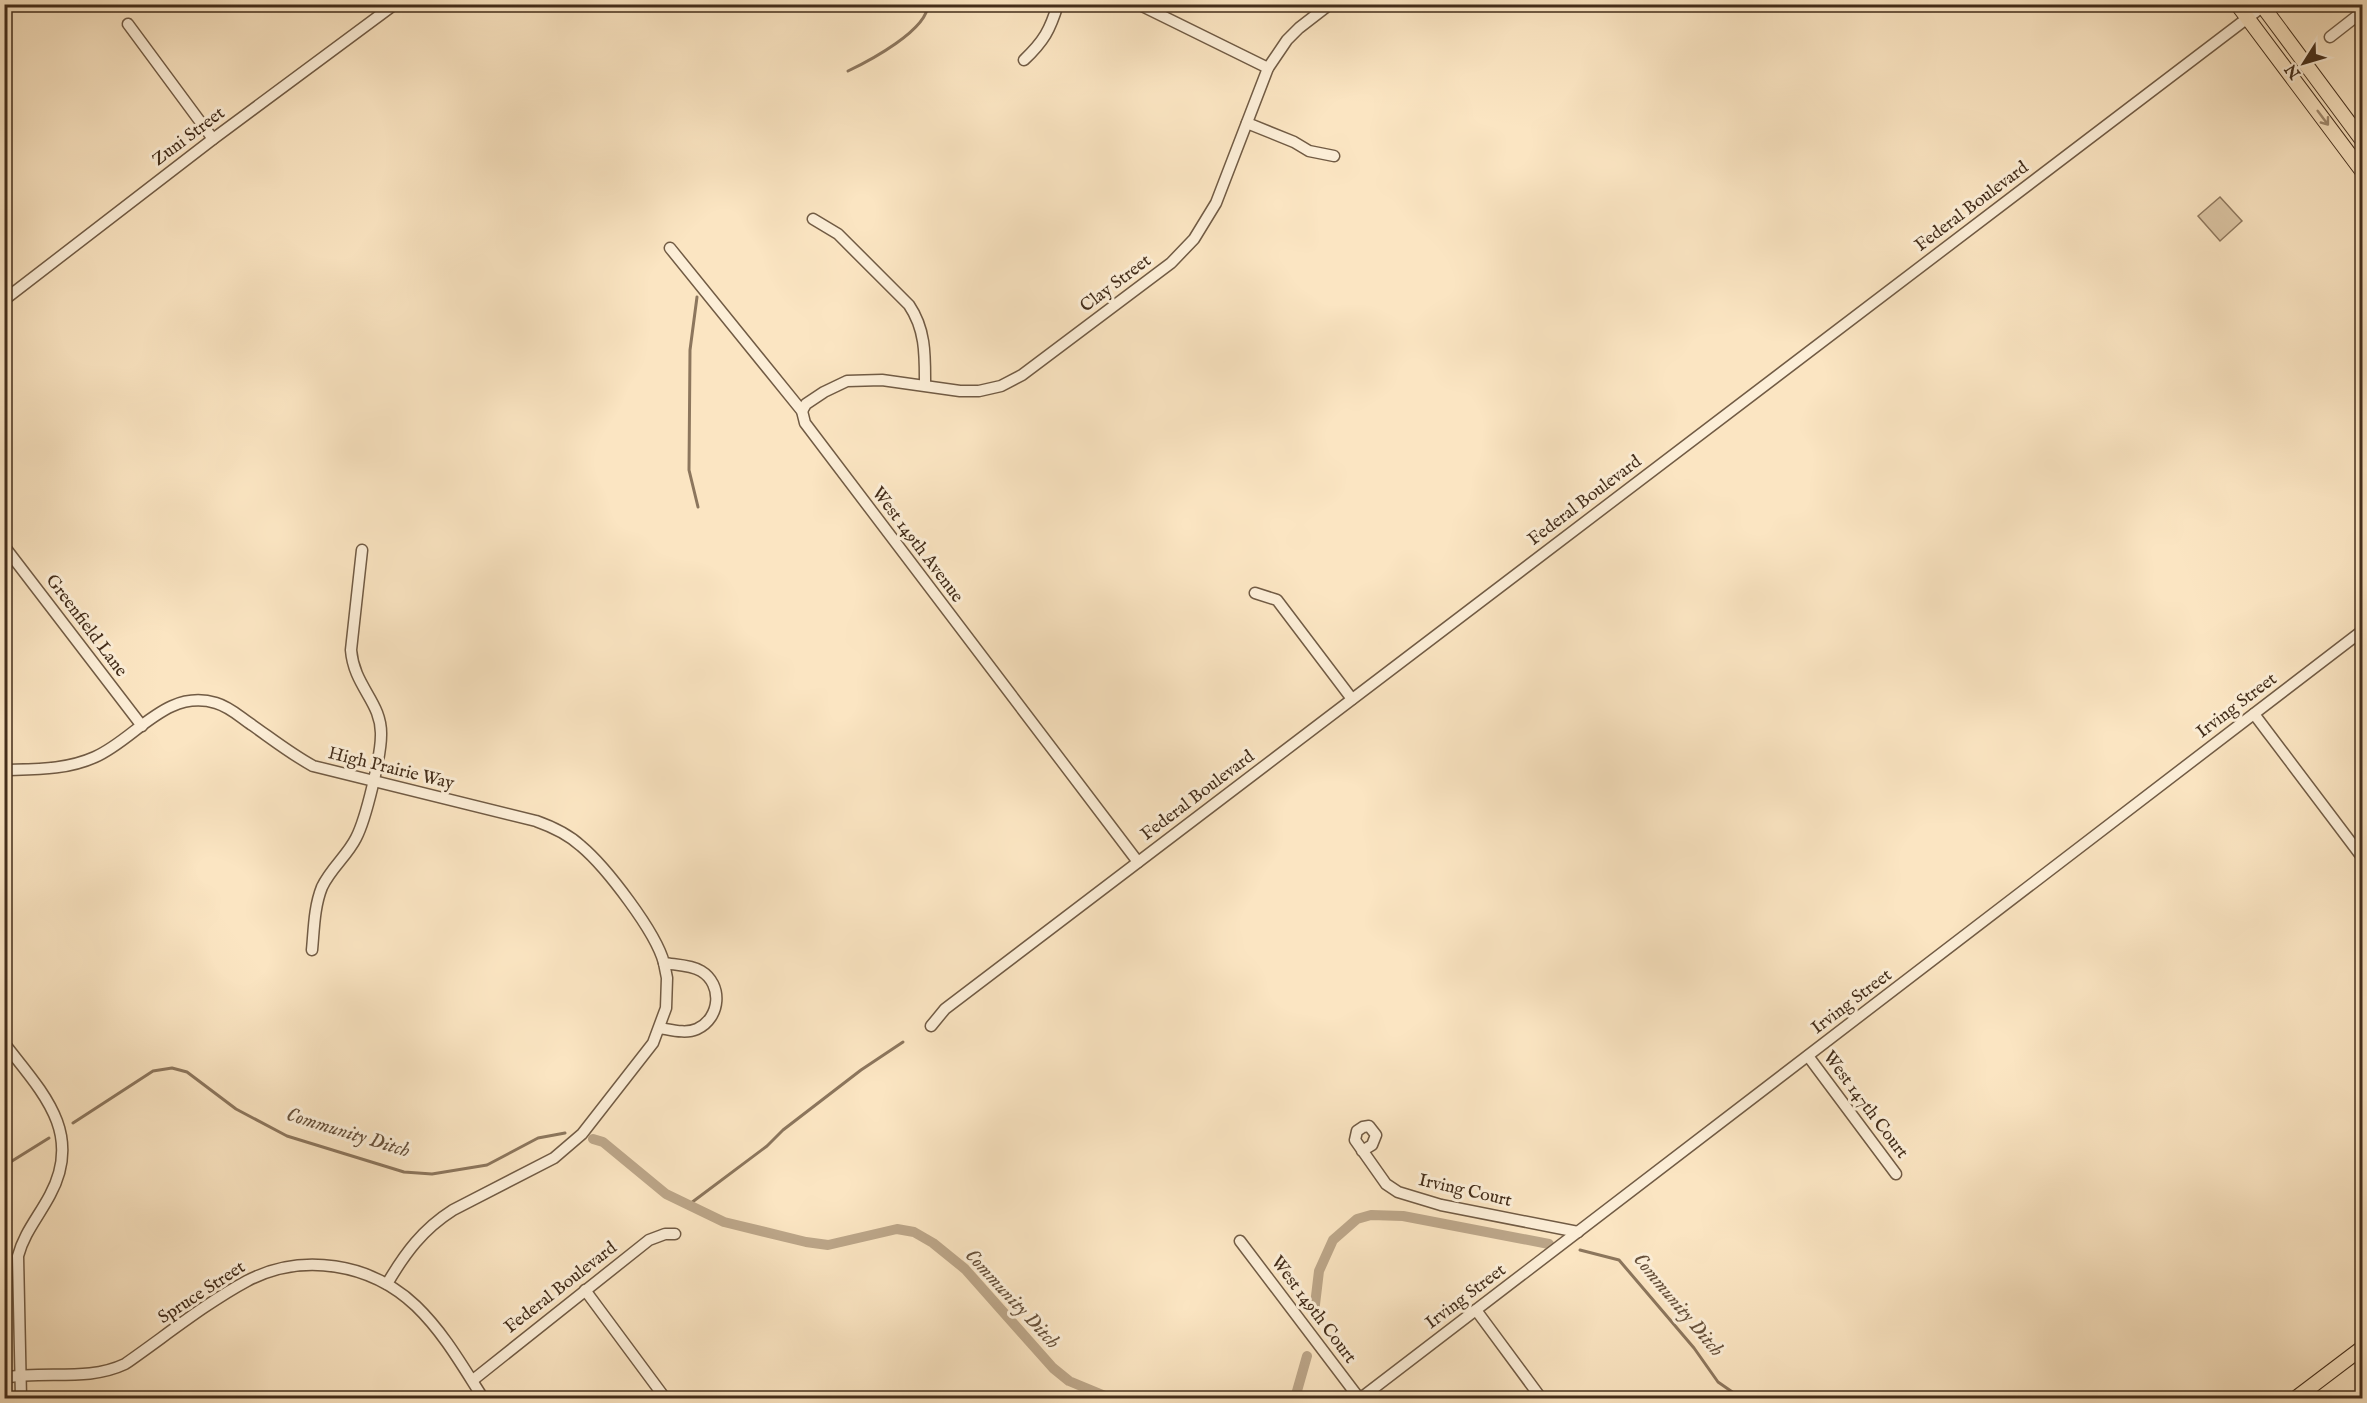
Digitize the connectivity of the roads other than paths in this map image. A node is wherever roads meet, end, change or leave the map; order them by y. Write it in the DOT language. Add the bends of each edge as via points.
graph roads {
  1 [pos="395,4"];
  2 [pos="1058,4"];
  3 [pos="1138,4"];
  4 [pos="1330,4"];
  5 [pos="2237,4"];
  6 [pos="2261,6"];
  7 [pos="2362,12"];
  8 [pos="2248,18"];
  9 [pos="128,24"];
  10 [pos="2330,37"];
  11 [pos="1024,60"];
  12 [pos="1268,68"];
  13 [pos="1247,123"];
  14 [pos="213,139"];
  15 [pos="2362,140"];
  16 [pos="1334,156"];
  17 [pos="2362,171"];
  18 [pos="813,219"];
  19 [pos="670,248"];
  20 [pos="4,300"];
  21 [pos="925,386"];
  22 [pos="802,411"];
  23 [pos="4,546"];
  24 [pos="362,550"];
  25 [pos="1256,593"];
  26 [pos="2362,631"];
  27 [pos="1352,699"];
  28 [pos="2253,714"];
  29 [pos="142,726"];
  30 [pos="4,770"];
  31 [pos="372,782"];
  32 [pos="2362,857"];
  33 [pos="1138,862"];
  34 [pos="312,950"];
  35 [pos="664,963"];
  36 [pos="931,1026"];
  37 [pos="660,1028"];
  38 [pos="4,1043"];
  39 [pos="1808,1056"];
  40 [pos="1362,1151"];
  41 [pos="1896,1174"];
  42 [pos="1578,1232"];
  43 [pos="675,1234"];
  44 [pos="1240,1241"];
  45 [pos="387,1284"];
  46 [pos="585,1290"];
  47 [pos="1476,1310"];
  48 [pos="2362,1348"];
  49 [pos="4,1372"];
  50 [pos="19,1375"];
  51 [pos="4,1378"];
  52 [pos="472,1380"];
  53 [pos="21,1398"];
  54 [pos="483,1398"];
  55 [pos="665,1398"];
  56 [pos="1360,1398"];
  57 [pos="1541,1398"];
  58 [pos="2296,1398"];
  1 -- 14 [label="street, Zuni Street"];
  2 -- 11 [label="street" via="1049,32"];
  3 -- 12 [label="street"];
  4 -- 12 [label="street, Clay Street" via="1287,40"];
  5 -- 8 [label="main road"];
  6 -- 8 [label="street, Federal Boulevard"];
  6 -- 15 [label="main road"];
  7 -- 10 [label="street"];
  8 -- 17 [label="main road, one-way"];
  8 -- 27 [label="street, Federal Boulevard"];
  9 -- 14 [label="street"];
  12 -- 13 [label="street, Clay Street"];
  13 -- 16 [label="street" via="1309,151"];
  13 -- 21 [label="street, Clay Street" via="1204,225 1171,262 1011,381 979,391"];
  14 -- 20 [label="street, Zuni Street"];
  18 -- 21 [label="street" via="838,234 916,315 922,336"];
  19 -- 22 [label="street, West 149th Avenue"];
  21 -- 22 [label="street, Clay Street" via="882,380 847,381 806,404"];
  22 -- 33 [label="street, West 149th Avenue" via="803,419 825,449"];
  23 -- 29 [label="street, Greenfield Lane"];
  24 -- 31 [label="street" via="351,650 355,674 380,722 381,743"];
  25 -- 27 [label="street" via="1277,600"];
  26 -- 28 [label="street, Irving Street"];
  27 -- 33 [label="street, Federal Boulevard"];
  28 -- 32 [label="street"];
  28 -- 39 [label="street, Irving Street"];
  29 -- 30 [label="street, High Prairie Way" via="84,762"];
  29 -- 31 [label="street, High Prairie Way" via="170,706 207,701 230,709 313,766"];
  31 -- 34 [label="street" via="356,838 323,886"];
  31 -- 35 [label="street, High Prairie Way" via="536,821 569,836 592,857 649,929"];
  33 -- 36 [label="street, Federal Boulevard" via="945,1009"];
  35 -- 37 [label="street, High Prairie Way" via="667,993"];
  35 -- 37 [label="street" via="702,972 714,985 717,1002 711,1018 697,1029"];
  37 -- 45 [label="street, High Prairie Way" via="645,1055 569,1147 438,1220 410,1247"];
  38 -- 50 [label="street" via="48,1102 62,1131 63,1144 60,1174 21,1242 18,1256"];
  39 -- 41 [label="street, West 147th Court"];
  39 -- 42 [label="street, Irving Street"];
  40 -- 42 [label="street, Irving Court" via="1386,1184 1398,1192 1441,1205"];
  42 -- 47 [label="street, Irving Street"];
  43 -- 46 [label="street, Federal Boulevard" via="649,1240"];
  44 -- 56 [label="street, West 149th Court"];
  45 -- 50 [label="street, Spruce Street" via="339,1267 285,1268 232,1290 112,1370 84,1375"];
  45 -- 52 [label="street, Spruce Street" via="417,1306"];
  46 -- 52 [label="street, Federal Boulevard"];
  46 -- 55 [label="street"];
  47 -- 56 [label="street, Irving Street"];
  47 -- 57 [label="street"];
  48 -- 58 [label="main road"];
  49 -- 50 [label="street, Spruce Street"];
  50 -- 51 [label="street, Spruce Street"];
  50 -- 53 [label="street"];
  52 -- 54 [label="street, Spruce Street"];
}
